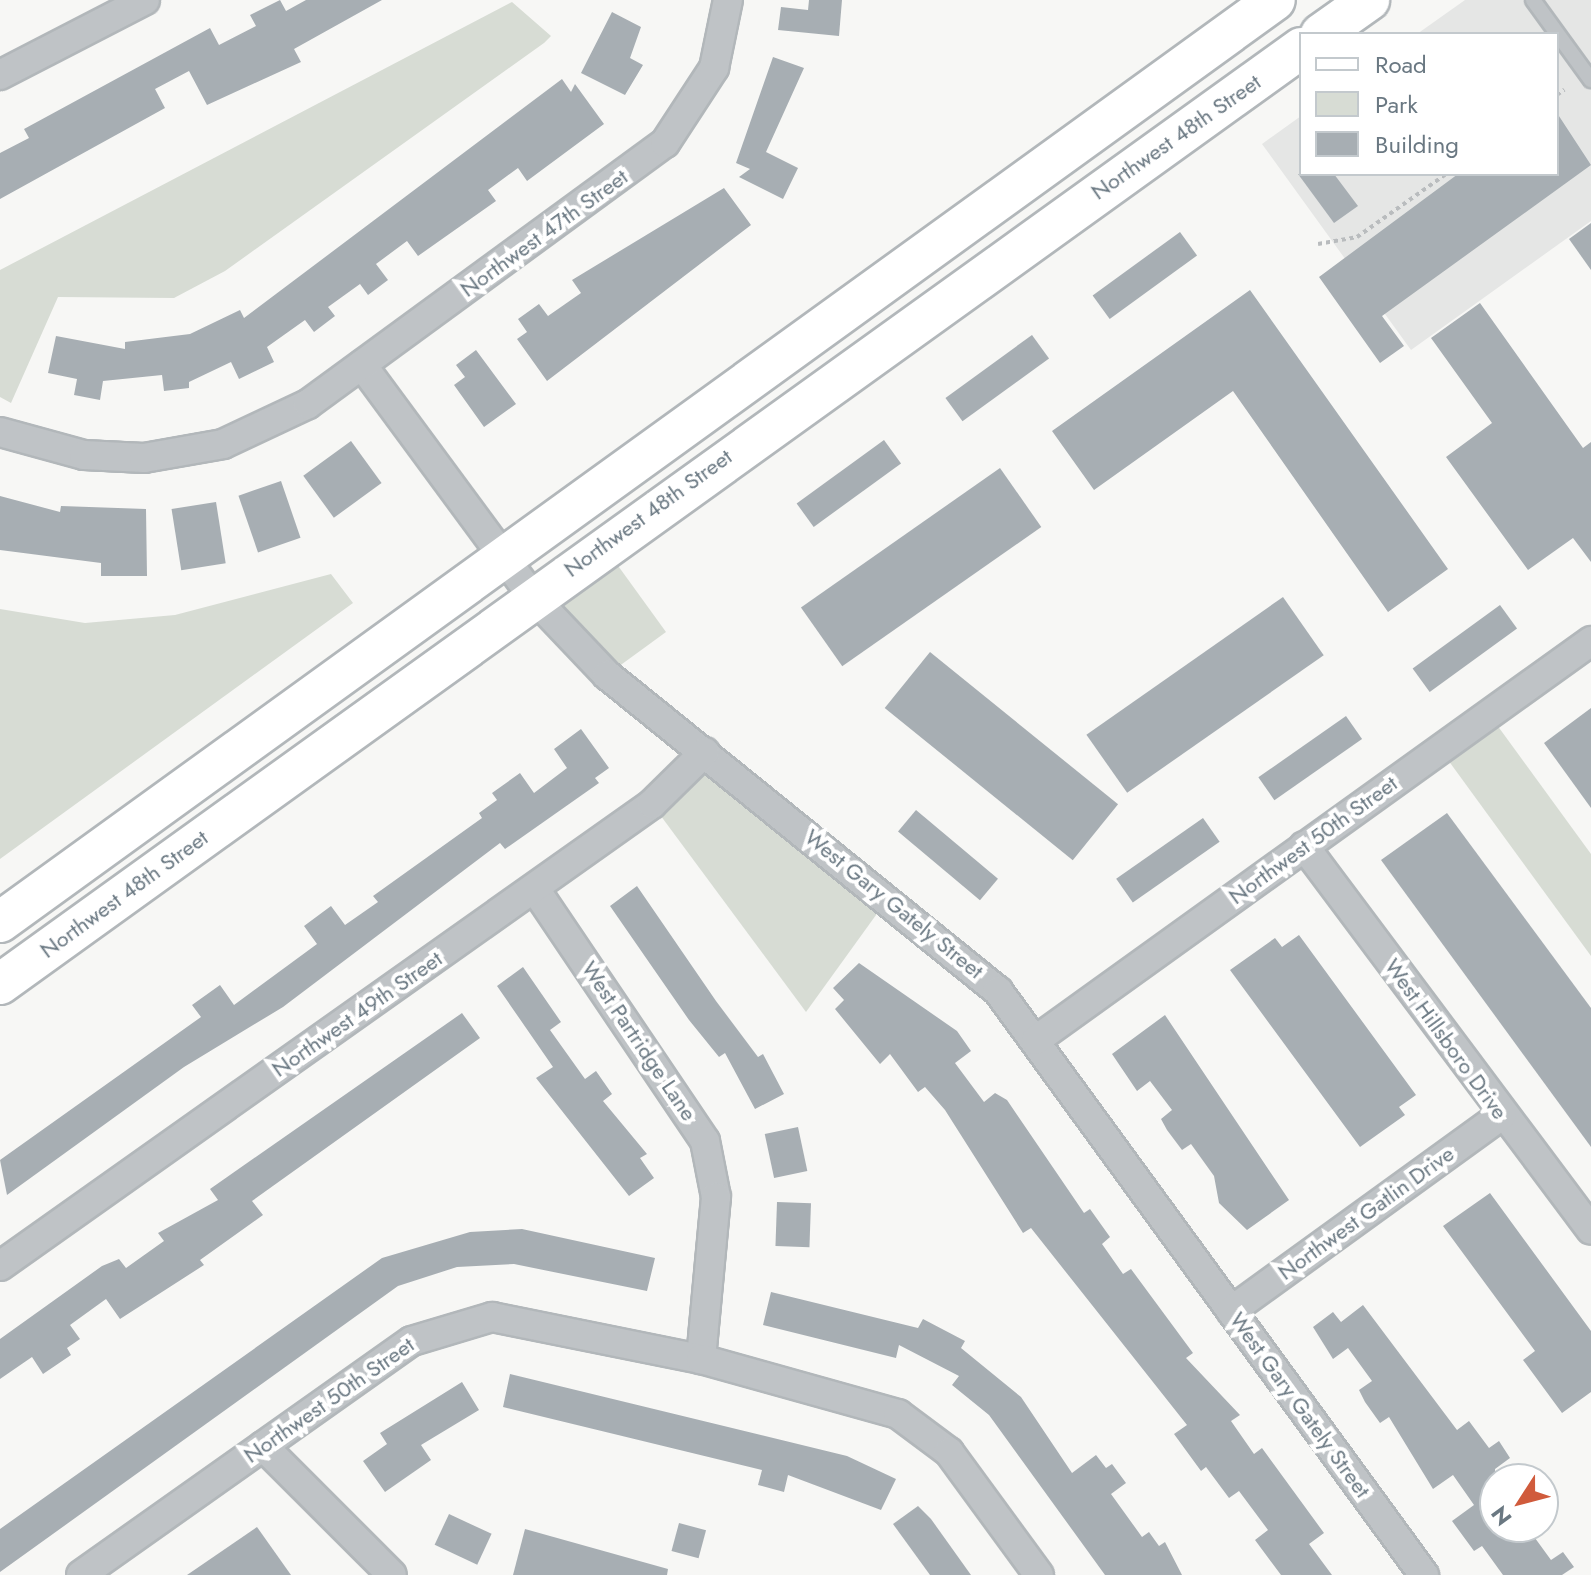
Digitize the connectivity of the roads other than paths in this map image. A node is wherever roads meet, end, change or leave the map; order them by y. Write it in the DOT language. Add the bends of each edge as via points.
graph roads {
  1 [pos="145,0"];
  2 [pos="728,0"];
  3 [pos="1275,0"];
  4 [pos="1369,0"];
  5 [pos="1533,0"];
  6 [pos="1324,32"];
  7 [pos="1556,32"];
  8 [pos="1559,36"];
  9 [pos="1299,49"];
  10 [pos="0,75"];
  11 [pos="1591,80"];
  12 [pos="362,365"];
  13 [pos="0,432"];
  14 [pos="503,557"];
  15 [pos="532,596"];
  16 [pos="1591,641"];
  17 [pos="705,752"];
  18 [pos="1304,846"];
  19 [pos="535,889"];
  20 [pos="0,922"];
  21 [pos="0,984"];
  22 [pos="1036,1040"];
  23 [pos="1502,1115"];
  24 [pos="1591,1230"];
  25 [pos="0,1266"];
  26 [pos="1231,1311"];
  27 [pos="701,1359"];
  28 [pos="263,1446"];
  29 [pos="81,1575"];
  30 [pos="392,1575"];
  31 [pos="1039,1575"];
  32 [pos="1424,1575"];
  1 -- 10 [label="street"];
  2 -- 12 [label="street, Northwest 47th Street" via="707,83 648,158"];
  3 -- 14 [label="main road"];
  4 -- 6 [label="main road"];
  5 -- 7 [label="lane"];
  8 -- 11 [label="lane"];
  9 -- 15 [label="main road, Northwest 48th Street"];
  12 -- 13 [label="street, Northwest 47th Street" via="270,425 173,455 84,455"];
  12 -- 14 [label="street, West Gary Gately Street"];
  14 -- 15 [label="street, West Gary Gately Street"];
  14 -- 20 [label="main road"];
  15 -- 17 [label="street, West Gary Gately Street" via="607,675"];
  15 -- 21 [label="main road, Northwest 48th Street"];
  16 -- 18 [label="street, Northwest 50th Street"];
  17 -- 19 [label="street, Northwest 49th Street" via="678,785"];
  17 -- 22 [label="street, West Gary Gately Street" via="969,962"];
  18 -- 22 [label="street, Northwest 50th Street"];
  18 -- 23 [label="street, West Hillsboro Drive"];
  19 -- 25 [label="street, Northwest 49th Street"];
  19 -- 27 [label="street, West Partridge Lane" via="705,1141 716,1197"];
  22 -- 26 [label="street, West Gary Gately Street"];
  23 -- 24 [label="street, West Hillsboro Drive"];
  23 -- 26 [label="street, Northwest Gatlin Drive"];
  26 -- 32 [label="street, West Gary Gately Street"];
  27 -- 28 [label="street, Northwest 50th Street" via="523,1318 462,1321 412,1341"];
  27 -- 31 [label="street" via="881,1407 917,1424 949,1452"];
  28 -- 29 [label="street, Northwest 50th Street"];
  28 -- 30 [label="street"];
}
